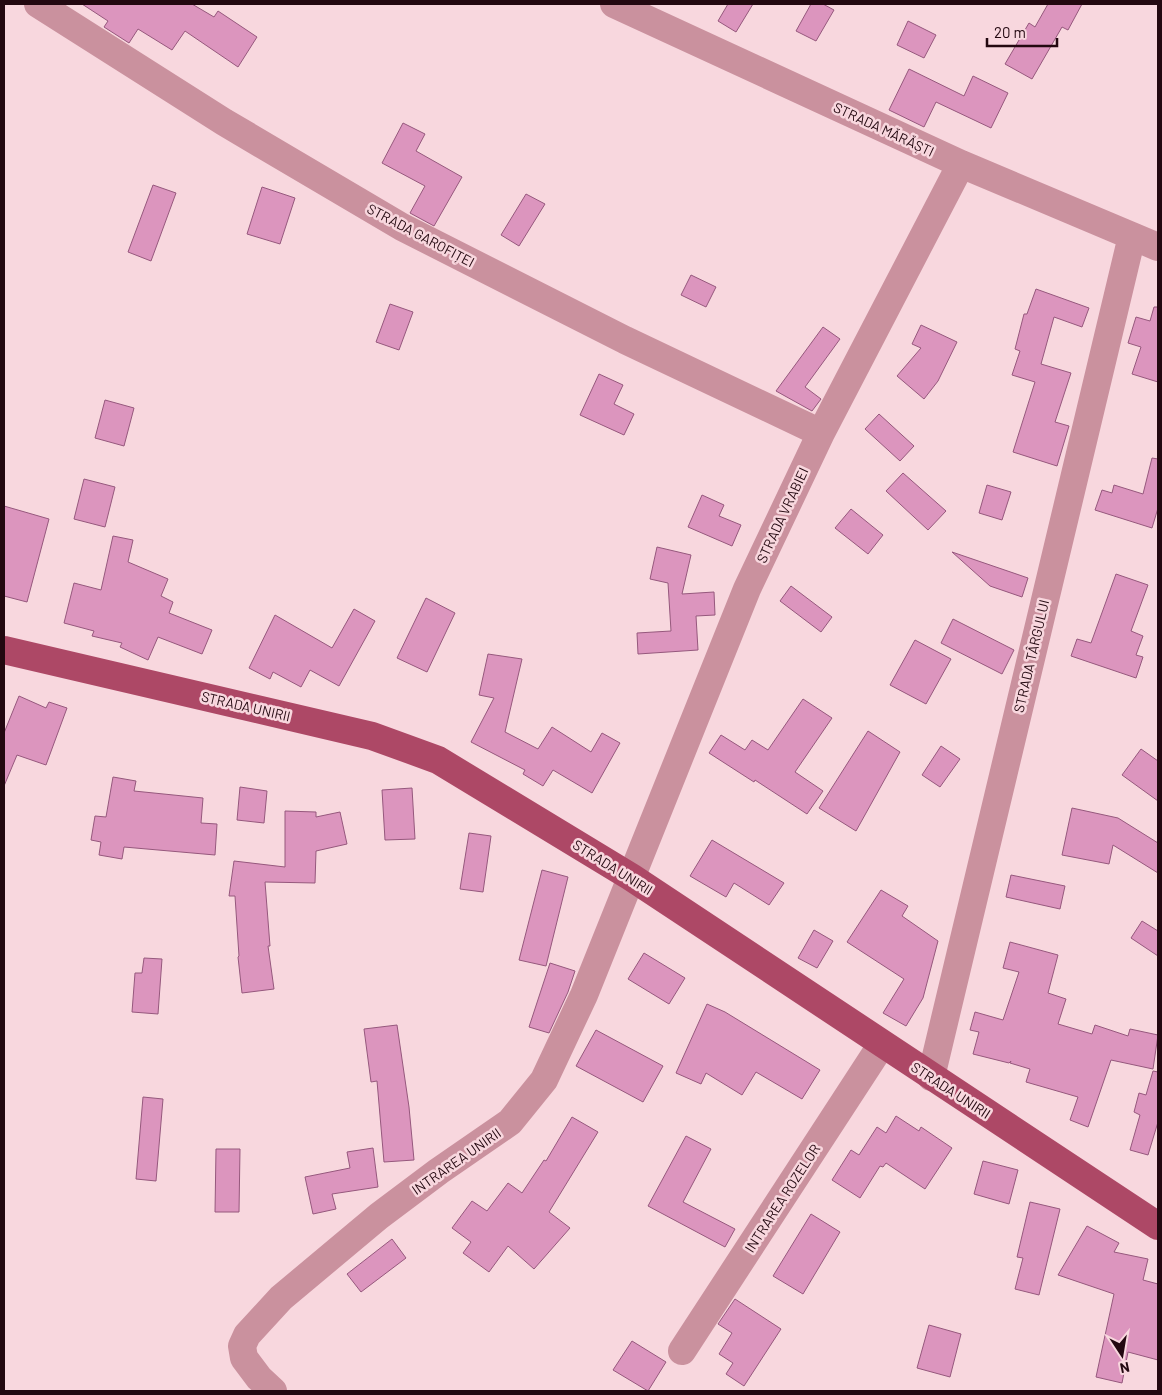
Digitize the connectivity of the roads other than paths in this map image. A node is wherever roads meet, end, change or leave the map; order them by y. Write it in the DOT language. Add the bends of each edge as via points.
graph roads {
  1 [pos="38,4"];
  2 [pos="614,4"];
  3 [pos="961,164"];
  4 [pos="1132,236"];
  5 [pos="1158,247"];
  6 [pos="821,433"];
  7 [pos="4,650"];
  8 [pos="631,878"];
  9 [pos="882,1044"];
  10 [pos="931,1077"];
  11 [pos="1157,1221"];
  12 [pos="682,1351"];
  13 [pos="273,1391"];
  1 -- 6 [label="street, STRADA GAROFIȚEI" via="224,122 402,227 625,340"];
  2 -- 3 [label="street, STRADA MĂRĂȘTI"];
  3 -- 4 [label="street, STRADA MĂRĂȘTI"];
  3 -- 6 [label="street, STRADA VRABIEI"];
  4 -- 5 [label="street, STRADA MĂRĂȘTI"];
  4 -- 10 [label="street, STRADA TÂRGULUI"];
  6 -- 8 [label="street, STRADA VRABIEI" via="747,589"];
  7 -- 8 [label="main road, STRADA UNIRII" via="404,746 463,774"];
  8 -- 9 [label="main road, STRADA UNIRII"];
  8 -- 13 [label="street, INTRAREA UNIRII" via="555,1060 522,1108 495,1133 380,1216 281,1298 247,1335 242,1346 244,1358"];
  9 -- 10 [label="main road, STRADA UNIRII"];
  9 -- 12 [label="street, INTRAREA ROZELOR"];
  10 -- 11 [label="main road, STRADA UNIRII"];
}
